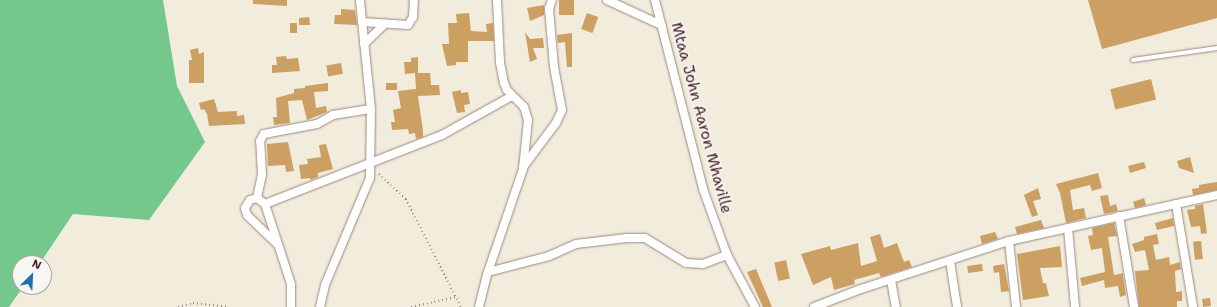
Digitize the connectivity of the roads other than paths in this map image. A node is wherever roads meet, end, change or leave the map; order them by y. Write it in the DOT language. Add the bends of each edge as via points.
graph roads {
  1 [pos="360,0"];
  2 [pos="414,0"];
  3 [pos="497,0"];
  4 [pos="552,0"];
  5 [pos="607,0"];
  6 [pos="655,0"];
  7 [pos="362,22"];
  8 [pos="385,24"];
  9 [pos="660,25"];
  10 [pos="364,44"];
  11 [pos="1217,48"];
  12 [pos="1133,60"];
  13 [pos="512,96"];
  14 [pos="371,109"];
  15 [pos="369,164"];
  16 [pos="523,167"];
  17 [pos="1217,195"];
  18 [pos="257,198"];
  19 [pos="265,204"];
  20 [pos="1176,204"];
  21 [pos="1119,216"];
  22 [pos="1068,228"];
  23 [pos="1009,241"];
  24 [pos="278,245"];
  25 [pos="727,255"];
  26 [pos="950,261"];
  27 [pos="488,272"];
  28 [pos="891,280"];
  29 [pos="832,304"];
  30 [pos="291,307"];
  31 [pos="320,307"];
  32 [pos="479,307"];
  33 [pos="755,307"];
  34 [pos="814,307"];
  35 [pos="896,307"];
  36 [pos="957,307"];
  37 [pos="1016,307"];
  38 [pos="1075,307"];
  39 [pos="1134,307"];
  40 [pos="1193,307"];
  1 -- 7 [label="street"];
  2 -- 8 [label="street" via="414,17 410,23 403,26"];
  3 -- 13 [label="street" via="500,62 504,83"];
  4 -- 16 [label="street" via="549,9 554,67 562,110 556,123"];
  5 -- 9 [label="street"];
  6 -- 9 [label="street, Mtaa John Aaron Mhaville"];
  7 -- 8 [label="street"];
  7 -- 10 [label="street"];
  8 -- 10 [label="street"];
  9 -- 25 [label="street, Mtaa John Aaron Mhaville" via="703,189"];
  10 -- 14 [label="street"];
  11 -- 12 [label="lane"];
  13 -- 15 [label="street" via="442,135"];
  13 -- 16 [label="street" via="524,107 528,120"];
  14 -- 15 [label="street"];
  14 -- 18 [label="street" via="333,115 318,124 264,134 260,141 262,175"];
  15 -- 19 [label="street"];
  15 -- 31 [label="street" via="370,178 325,285"];
  16 -- 27 [label="street"];
  17 -- 20 [label="street"];
  18 -- 19 [label="street"];
  18 -- 24 [label="street" via="247,202 245,212"];
  19 -- 24 [label="street"];
  20 -- 21 [label="street"];
  20 -- 40 [label="street"];
  21 -- 22 [label="street"];
  21 -- 39 [label="street"];
  22 -- 23 [label="street"];
  22 -- 38 [label="street"];
  23 -- 26 [label="street"];
  23 -- 37 [label="street"];
  24 -- 30 [label="street" via="291,284"];
  25 -- 27 [label="street" via="702,264 686,263 645,238 627,238 576,244 549,256"];
  25 -- 33 [label="street, Mtaa John Aaron Mhaville"];
  26 -- 28 [label="street"];
  26 -- 36 [label="street"];
  27 -- 32 [label="street"];
  28 -- 29 [label="street"];
  28 -- 35 [label="street"];
  29 -- 34 [label="street"];
}
